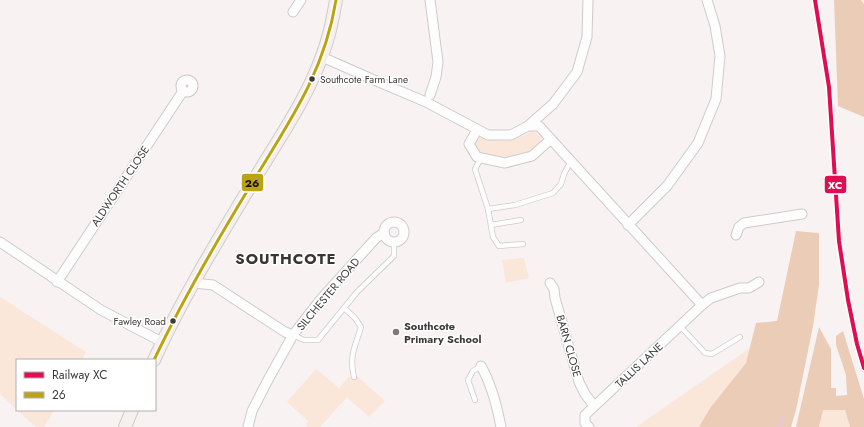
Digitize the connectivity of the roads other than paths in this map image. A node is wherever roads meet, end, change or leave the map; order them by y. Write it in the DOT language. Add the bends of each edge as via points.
graph roads {
  1 [pos="301,0"];
  2 [pos="336,0"];
  3 [pos="430,0"];
  4 [pos="588,0"];
  5 [pos="707,0"];
  6 [pos="293,12"];
  7 [pos="322,57"];
  8 [pos="183,91"];
  9 [pos="430,95"];
  10 [pos="528,126"];
  11 [pos="477,130"];
  12 [pos="551,139"];
  13 [pos="481,158"];
  14 [pos="571,161"];
  15 [pos="488,209"];
  16 [pos="802,214"];
  17 [pos="521,220"];
  18 [pos="491,225"];
  19 [pos="628,225"];
  20 [pos="384,233"];
  21 [pos="736,235"];
  22 [pos="0,242"];
  23 [pos="394,242"];
  24 [pos="523,244"];
  25 [pos="57,282"];
  26 [pos="759,282"];
  27 [pos="194,283"];
  28 [pos="550,283"];
  29 [pos="702,305"];
  30 [pos="344,308"];
  31 [pos="680,326"];
  32 [pos="293,335"];
  33 [pos="740,337"];
  34 [pos="162,342"];
  35 [pos="154,359"];
  36 [pos="481,366"];
  37 [pos="354,377"];
  38 [pos="475,400"];
  39 [pos="594,406"];
  40 [pos="132,411"];
  41 [pos="124,427"];
  42 [pos="248,427"];
  43 [pos="501,427"];
  44 [pos="588,427"];
  1 -- 6 [label="street"];
  2 -- 7 [label="street"];
  3 -- 9 [label="street" via="438,62"];
  4 -- 10 [label="street" via="587,37 577,72 553,104"];
  5 -- 19 [label="street" via="720,56 716,99 698,143 667,186"];
  7 -- 11 [label="street" via="426,102"];
  7 -- 27 [label="street" via="300,103"];
  8 -- 25 [label="street, ALDWORTH CLOSE"];
  10 -- 11 [label="street" via="511,135 488,135"];
  10 -- 12 [label="street" via="539,126"];
  11 -- 13 [label="street" via="469,144 476,157"];
  12 -- 13 [label="street" via="532,156 525,158 505,163"];
  12 -- 14 [label="street"];
  13 -- 15 [label="lane" via="475,169"];
  14 -- 15 [label="lane" via="553,193 515,205"];
  14 -- 19 [label="street"];
  15 -- 18 [label="lane"];
  16 -- 21 [label="street" via="744,223"];
  17 -- 18 [label="lane"];
  18 -- 24 [label="lane" via="493,237 499,246"];
  19 -- 29 [label="street"];
  20 -- 23 [label="street" via="387,239"];
  20 -- 23 [label="street, SILCHESTER ROAD" via="388,224 400,224 404,229 403,235"];
  20 -- 32 [label="street, SILCHESTER ROAD" via="376,238 321,299"];
  22 -- 25 [label="street"];
  23 -- 30 [label="lane" via="394,256"];
  25 -- 34 [label="street" via="101,310"];
  26 -- 29 [label="street, TALLIS LANE" via="749,288 740,288 711,298"];
  27 -- 32 [label="street" via="213,285"];
  27 -- 34 [label="street"];
  28 -- 39 [label="street, BARN CLOSE" via="554,289 579,382"];
  29 -- 31 [label="street, TALLIS LANE"];
  30 -- 32 [label="lane" via="318,340 304,340"];
  30 -- 37 [label="lane" via="361,326 352,352"];
  31 -- 33 [label="lane" via="705,353 712,354"];
  31 -- 39 [label="street, TALLIS LANE"];
  32 -- 42 [label="street, SILCHESTER ROAD" via="252,411"];
  34 -- 35 [label="street"];
  36 -- 38 [label="lane" via="473,371 468,380"];
  36 -- 43 [label="street" via="497,405"];
  39 -- 44 [label="street, TALLIS LANE" via="585,415"];
  40 -- 41 [label="street"];
}
